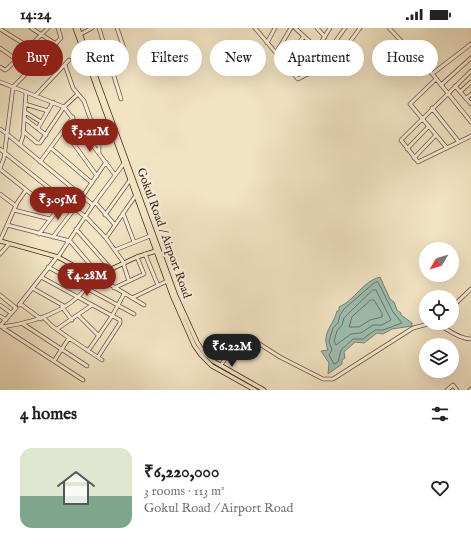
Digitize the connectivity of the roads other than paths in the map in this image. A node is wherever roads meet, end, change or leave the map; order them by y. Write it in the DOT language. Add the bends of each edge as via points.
graph roads {
  1 [pos="33,28"];
  2 [pos="48,28"];
  3 [pos="58,28"];
  4 [pos="75,28"];
  5 [pos="78,28"];
  6 [pos="92,28"];
  7 [pos="99,28"];
  8 [pos="116,28"];
  9 [pos="255,28"];
  10 [pos="275,28"];
  11 [pos="291,28"];
  12 [pos="295,28"];
  13 [pos="317,28"];
  14 [pos="330,28"];
  15 [pos="345,28"];
  16 [pos="360,28"];
  17 [pos="389,28"];
  18 [pos="0,29"];
  19 [pos="42,35"];
  20 [pos="79,36"];
  21 [pos="304,36"];
  22 [pos="325,37"];
  23 [pos="18,40"];
  24 [pos="37,40"];
  25 [pos="50,40"];
  26 [pos="58,40"];
  27 [pos="121,40"];
  28 [pos="284,40"];
  29 [pos="301,40"];
  30 [pos="308,40"];
  31 [pos="323,40"];
  32 [pos="336,40"];
  33 [pos="351,40"];
  34 [pos="400,40"];
  35 [pos="267,43"];
  36 [pos="471,44"];
  37 [pos="0,48"];
  38 [pos="274,50"];
  39 [pos="12,57"];
  40 [pos="471,58"];
  41 [pos="69,60"];
  42 [pos="12,64"];
  43 [pos="65,65"];
  44 [pos="0,67"];
  45 [pos="438,69"];
  46 [pos="471,71"];
  47 [pos="25,76"];
  48 [pos="434,76"];
  49 [pos="436,79"];
  50 [pos="0,82"];
  51 [pos="471,82"];
  52 [pos="441,85"];
  53 [pos="455,86"];
  54 [pos="14,87"];
  55 [pos="26,92"];
  56 [pos="447,92"];
  57 [pos="460,92"];
  58 [pos="78,94"];
  59 [pos="471,94"];
  60 [pos="36,95"];
  61 [pos="121,99"];
  62 [pos="466,99"];
  63 [pos="53,102"];
  64 [pos="25,104"];
  65 [pos="471,104"];
  66 [pos="64,107"];
  67 [pos="432,108"];
  68 [pos="48,111"];
  69 [pos="25,112"];
  70 [pos="73,117"];
  71 [pos="24,118"];
  72 [pos="422,118"];
  73 [pos="41,122"];
  74 [pos="471,122"];
  75 [pos="110,125"];
  76 [pos="429,126"];
  77 [pos="38,128"];
  78 [pos="0,129"];
  79 [pos="95,130"];
  80 [pos="23,131"];
  81 [pos="85,132"];
  82 [pos="7,134"];
  83 [pos="46,135"];
  84 [pos="436,135"];
  85 [pos="471,136"];
  86 [pos="459,142"];
  87 [pos="20,145"];
  88 [pos="51,148"];
  89 [pos="447,148"];
  90 [pos="0,149"];
  91 [pos="407,149"];
  92 [pos="99,152"];
  93 [pos="4,153"];
  94 [pos="414,158"];
  95 [pos="40,162"];
  96 [pos="106,162"];
  97 [pos="125,162"];
  98 [pos="0,168"];
  99 [pos="115,174"];
  100 [pos="97,176"];
  101 [pos="130,180"];
  102 [pos="92,183"];
  103 [pos="26,190"];
  104 [pos="0,194"];
  105 [pos="136,195"];
  106 [pos="82,197"];
  107 [pos="65,200"];
  108 [pos="95,202"];
  109 [pos="93,205"];
  110 [pos="16,206"];
  111 [pos="75,208"];
  112 [pos="14,210"];
  113 [pos="55,213"];
  114 [pos="123,213"];
  115 [pos="105,215"];
  116 [pos="85,217"];
  117 [pos="50,219"];
  118 [pos="7,225"];
  119 [pos="115,225"];
  120 [pos="76,229"];
  121 [pos="39,234"];
  122 [pos="150,236"];
  123 [pos="53,237"];
  124 [pos="106,238"];
  125 [pos="0,241"];
  126 [pos="68,241"];
  127 [pos="134,242"];
  128 [pos="9,244"];
  129 [pos="115,250"];
  130 [pos="156,251"];
  131 [pos="0,254"];
  132 [pos="145,254"];
  133 [pos="57,257"];
  134 [pos="137,257"];
  135 [pos="124,263"];
  136 [pos="48,267"];
  137 [pos="111,269"];
  138 [pos="97,276"];
  139 [pos="41,277"];
  140 [pos="129,281"];
  141 [pos="167,281"];
  142 [pos="157,283"];
  143 [pos="86,288"];
  144 [pos="114,288"];
  145 [pos="34,289"];
  146 [pos="471,289"];
  147 [pos="124,294"];
  148 [pos="0,295"];
  149 [pos="77,297"];
  150 [pos="132,298"];
  151 [pos="459,300"];
  152 [pos="0,305"];
  153 [pos="92,305"];
  154 [pos="144,305"];
  155 [pos="18,306"];
  156 [pos="63,306"];
  157 [pos="118,306"];
  158 [pos="11,314"];
  159 [pos="134,314"];
  160 [pos="0,316"];
  161 [pos="79,316"];
  162 [pos="112,316"];
  163 [pos="43,318"];
  164 [pos="6,320"];
  165 [pos="72,320"];
  166 [pos="23,324"];
  167 [pos="1,326"];
  168 [pos="419,326"];
  169 [pos="57,329"];
  170 [pos="449,330"];
  171 [pos="99,336"];
  172 [pos="69,338"];
  173 [pos="471,339"];
  174 [pos="62,350"];
  175 [pos="88,351"];
  176 [pos="201,352"];
  177 [pos="98,357"];
  178 [pos="102,360"];
  179 [pos="54,361"];
  180 [pos="221,365"];
  181 [pos="87,366"];
  182 [pos="83,380"];
  183 [pos="255,390"];
  184 [pos="264,390"];
  185 [pos="447,390"];
  186 [pos="457,390"];
  1 -- 19 [label="street"];
  2 -- 19 [label="street"];
  3 -- 26 [label="street" via="61,36"];
  4 -- 20 [label="main road"];
  5 -- 20 [label="main road, Gokul Road / Airport Road"];
  6 -- 20 [label="street"];
  7 -- 61 [label="street"];
  8 -- 27 [label="street"];
  9 -- 35 [label="street"];
  10 -- 35 [label="street"];
  11 -- 28 [label="street"];
  12 -- 21 [label="street"];
  13 -- 22 [label="street"];
  14 -- 22 [label="street"];
  15 -- 32 [label="street"];
  16 -- 33 [label="street"];
  17 -- 34 [label="street"];
  18 -- 23 [label="street"];
  19 -- 24 [label="street"];
  19 -- 25 [label="street"];
  20 -- 75 [label="main road"];
  20 -- 97 [label="main road, Gokul Road / Airport Road"];
  21 -- 29 [label="street"];
  21 -- 30 [label="street"];
  22 -- 31 [label="street"];
  35 -- 38 [label="street"];
  36 -- 45 [label="street"];
  37 -- 39 [label="street"];
  40 -- 52 [label="street"];
  41 -- 43 [label="street"];
  42 -- 44 [label="street" via="6,69"];
  43 -- 58 [label="street" via="73,88"];
  43 -- 60 [label="street"];
  46 -- 53 [label="street"];
  47 -- 54 [label="street"];
  48 -- 49 [label="street"];
  49 -- 52 [label="street"];
  49 -- 72 [label="street" via="410,104"];
  50 -- 54 [label="street"];
  51 -- 57 [label="street"];
  52 -- 56 [label="street"];
  53 -- 56 [label="street"];
  53 -- 57 [label="street"];
  54 -- 55 [label="street"];
  54 -- 82 [label="street"];
  55 -- 60 [label="street"];
  55 -- 64 [label="street"];
  56 -- 67 [label="street"];
  56 -- 74 [label="street"];
  57 -- 62 [label="street"];
  58 -- 66 [label="street"];
  58 -- 79 [label="street" via="84,101"];
  59 -- 62 [label="street"];
  60 -- 63 [label="street"];
  62 -- 65 [label="street"];
  63 -- 66 [label="street"];
  63 -- 68 [label="street"];
  64 -- 68 [label="street"];
  64 -- 69 [label="street"];
  66 -- 70 [label="street"];
  66 -- 83 [label="street"];
  67 -- 72 [label="street"];
  67 -- 86 [label="street"];
  68 -- 73 [label="street"];
  69 -- 71 [label="street"];
  69 -- 73 [label="street"];
  70 -- 81 [label="street"];
  70 -- 88 [label="street"];
  71 -- 77 [label="street"];
  71 -- 80 [label="street"];
  72 -- 76 [label="street"];
  72 -- 91 [label="street" via="401,139"];
  73 -- 77 [label="street"];
  75 -- 79 [label="street"];
  75 -- 97 [label="main road"];
  76 -- 84 [label="street"];
  76 -- 91 [label="street"];
  77 -- 83 [label="street"];
  78 -- 82 [label="street"];
  79 -- 81 [label="street"];
  79 -- 92 [label="street"];
  80 -- 83 [label="street" via="38,143"];
  80 -- 87 [label="street"];
  81 -- 92 [label="street"];
  81 -- 100 [label="street" via="73,143"];
  82 -- 87 [label="street"];
  82 -- 93 [label="street"];
  84 -- 89 [label="street"];
  84 -- 94 [label="street"];
  85 -- 86 [label="street"];
  86 -- 89 [label="street"];
  87 -- 95 [label="street"];
  88 -- 95 [label="street"];
  88 -- 102 [label="street"];
  89 -- 94 [label="street" via="418,162"];
  90 -- 93 [label="street"];
  91 -- 94 [label="street"];
  92 -- 96 [label="street"];
  93 -- 98 [label="street"];
  93 -- 107 [label="street"];
  95 -- 106 [label="street"];
  96 -- 99 [label="street"];
  96 -- 100 [label="street"];
  97 -- 99 [label="street"];
  97 -- 101 [label="main road"];
  97 -- 176 [label="main road, Gokul Road / Airport Road" via="176,296"];
  98 -- 103 [label="street"];
  99 -- 108 [label="street"];
  100 -- 102 [label="street"];
  101 -- 105 [label="main road"];
  101 -- 115 [label="street"];
  102 -- 106 [label="street"];
  103 -- 110 [label="street"];
  103 -- 113 [label="street"];
  104 -- 110 [label="street"];
  105 -- 114 [label="street"];
  105 -- 122 [label="main road"];
  106 -- 109 [label="street"];
  107 -- 111 [label="street"];
  107 -- 113 [label="street"];
  108 -- 109 [label="street"];
  108 -- 115 [label="street"];
  109 -- 116 [label="street"];
  110 -- 112 [label="street"];
  111 -- 116 [label="street"];
  111 -- 123 [label="street"];
  112 -- 117 [label="street"];
  112 -- 118 [label="street"];
  113 -- 117 [label="street"];
  114 -- 119 [label="street"];
  114 -- 127 [label="street"];
  115 -- 119 [label="street"];
  116 -- 120 [label="street"];
  116 -- 124 [label="street"];
  117 -- 121 [label="street"];
  118 -- 121 [label="street"];
  118 -- 125 [label="street"];
  119 -- 124 [label="street"];
  120 -- 126 [label="street"];
  120 -- 137 [label="street"];
  121 -- 123 [label="street"];
  122 -- 127 [label="street"];
  122 -- 130 [label="main road"];
  123 -- 126 [label="street"];
  124 -- 129 [label="street"];
  125 -- 128 [label="main road"];
  126 -- 133 [label="street"];
  126 -- 138 [label="street"];
  127 -- 129 [label="street"];
  128 -- 131 [label="street"];
  128 -- 133 [label="main road"];
  129 -- 135 [label="street"];
  130 -- 132 [label="main road"];
  130 -- 141 [label="main road"];
  132 -- 134 [label="main road"];
  132 -- 142 [label="street"];
  133 -- 136 [label="street"];
  133 -- 138 [label="main road"];
  134 -- 135 [label="main road"];
  134 -- 140 [label="street" via="144,274"];
  135 -- 137 [label="main road"];
  135 -- 140 [label="street"];
  136 -- 139 [label="street"];
  136 -- 143 [label="street"];
  137 -- 138 [label="main road"];
  138 -- 143 [label="street"];
  138 -- 144 [label="street"];
  139 -- 145 [label="street"];
  139 -- 149 [label="street"];
  140 -- 144 [label="street"];
  141 -- 150 [label="street"];
  141 -- 176 [label="main road"];
  143 -- 149 [label="street"];
  143 -- 157 [label="street"];
  144 -- 147 [label="street"];
  145 -- 155 [label="street"];
  145 -- 156 [label="street"];
  146 -- 151 [label="street"];
  147 -- 150 [label="street"];
  147 -- 157 [label="street"];
  148 -- 155 [label="street"];
  149 -- 153 [label="street"];
  149 -- 156 [label="street"];
  150 -- 154 [label="street"];
  152 -- 158 [label="street"];
  153 -- 161 [label="street"];
  153 -- 162 [label="street"];
  155 -- 158 [label="street"];
  155 -- 163 [label="street"];
  156 -- 163 [label="street"];
  156 -- 165 [label="street"];
  157 -- 159 [label="street"];
  157 -- 162 [label="street"];
  158 -- 164 [label="street"];
  160 -- 164 [label="street"];
  161 -- 165 [label="street"];
  161 -- 171 [label="street"];
  162 -- 171 [label="street"];
  162 -- 177 [label="street" via="120,320 120,323"];
  163 -- 166 [label="street"];
  163 -- 169 [label="street"];
  164 -- 167 [label="street"];
  165 -- 169 [label="street"];
  166 -- 167 [label="street"];
  166 -- 174 [label="street"];
  167 -- 179 [label="street"];
  168 -- 180 [label="street" via="333,379 323,379 250,338 234,346"];
  169 -- 172 [label="street"];
  170 -- 173 [label="street" via="459,337"];
  171 -- 175 [label="street"];
  172 -- 174 [label="street"];
  172 -- 175 [label="street"];
  174 -- 179 [label="street"];
  174 -- 181 [label="street"];
  175 -- 177 [label="street"];
  176 -- 180 [label="main road, Gokul Road / Airport Road"];
  176 -- 183 [label="main road" via="212,366"];
  177 -- 178 [label="street"];
  179 -- 182 [label="street"];
  180 -- 184 [label="main road, Gokul Road / Airport Road"];
  185 -- 186 [label="street" via="453,385"];
}
